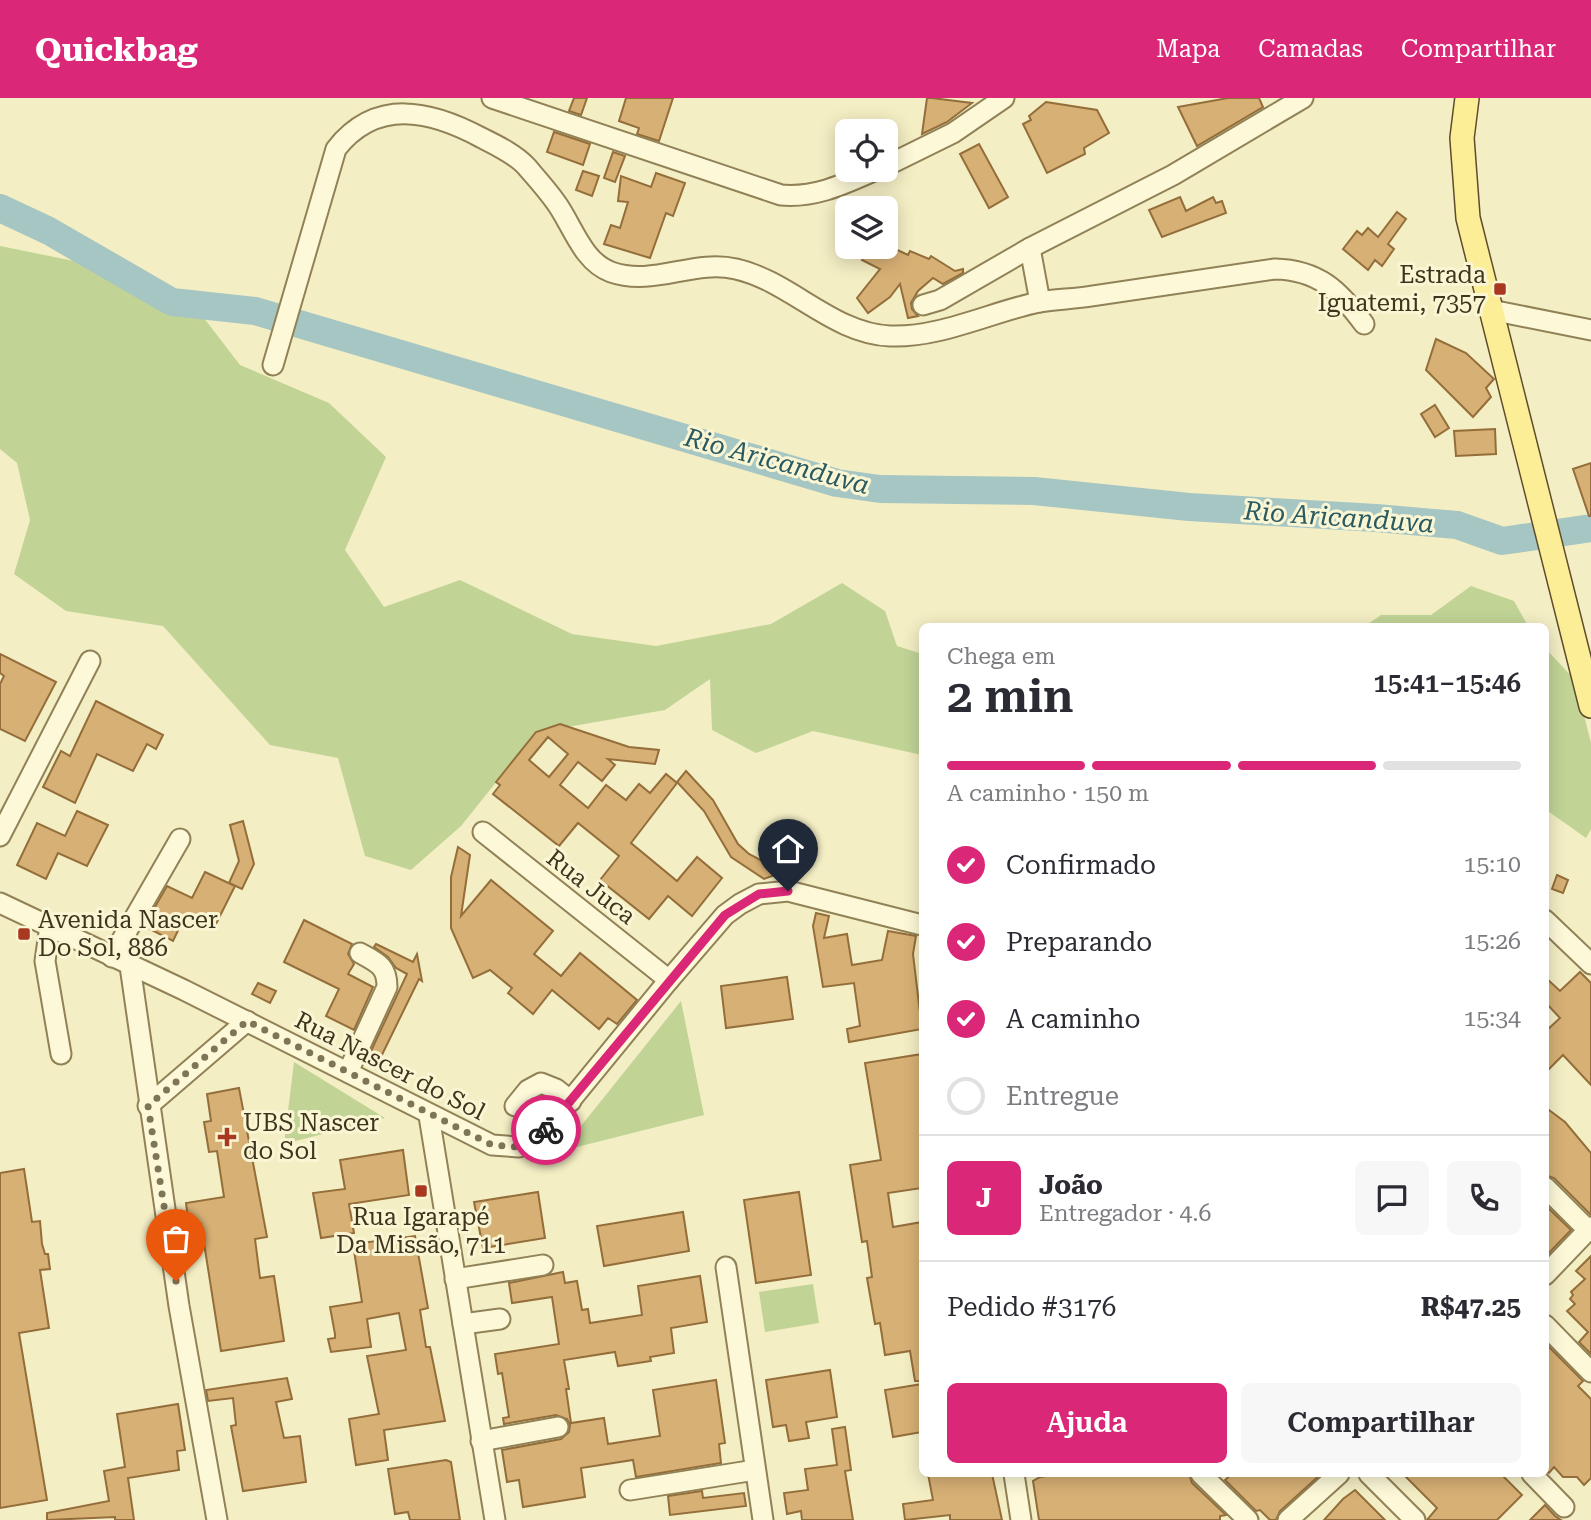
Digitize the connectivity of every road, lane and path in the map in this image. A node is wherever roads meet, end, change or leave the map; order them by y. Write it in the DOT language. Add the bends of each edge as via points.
graph roads {
  1 [pos="492,98"];
  2 [pos="1004,98"];
  3 [pos="1303,98"];
  4 [pos="1467,98"];
  5 [pos="898,160"];
  6 [pos="848,182"];
  7 [pos="1030,248"];
  8 [pos="1040,302"];
  9 [pos="923,305"];
  10 [pos="1491,310"];
  11 [pos="1364,324"];
  12 [pos="1591,330"];
  13 [pos="273,365"];
  14 [pos="90,661"];
  15 [pos="1591,706"];
  16 [pos="483,832"];
  17 [pos="0,836"];
  18 [pos="180,839"];
  19 [pos="0,903"];
  20 [pos="919,924"];
  21 [pos="1549,924"];
  22 [pos="50,926"];
  23 [pos="360,953"];
  24 [pos="121,961"];
  25 [pos="1591,964"];
  26 [pos="669,980"];
  27 [pos="247,1021"];
  28 [pos="61,1054"];
  29 [pos="348,1072"];
  30 [pos="571,1101"];
  31 [pos="148,1106"];
  32 [pos="515,1106"];
  33 [pos="429,1116"];
  34 [pos="1549,1191"];
  35 [pos="1590,1228"];
  36 [pos="543,1265"];
  37 [pos="726,1267"];
  38 [pos="1549,1271"];
  39 [pos="456,1279"];
  40 [pos="500,1319"];
  41 [pos="463,1324"];
  42 [pos="1549,1329"];
  43 [pos="1591,1372"];
  44 [pos="558,1427"];
  45 [pos="481,1441"];
  46 [pos="755,1470"];
  47 [pos="1014,1477"];
  48 [pos="1204,1477"];
  49 [pos="1336,1477"];
  50 [pos="1372,1477"];
  51 [pos="1535,1477"];
  52 [pos="630,1490"];
  53 [pos="1564,1507"];
  54 [pos="217,1520"];
  55 [pos="495,1520"];
  56 [pos="763,1520"];
  57 [pos="1021,1520"];
  58 [pos="1248,1520"];
  59 [pos="1288,1520"];
  60 [pos="1415,1520"];
  1 -- 6 [label="street" via="781,195 805,196"];
  2 -- 5 [label="street" via="953,133"];
  3 -- 7 [label="street" via="1173,175"];
  4 -- 10 [label="main road" via="1462,138 1468,218"];
  7 -- 8 [label="street"];
  7 -- 9 [label="street" via="940,300"];
  8 -- 11 [label="street" via="1275,268 1300,269 1329,286"];
  8 -- 13 [label="street" via="937,330 889,337 845,324 786,289 735,268 699,267 656,277 625,276 605,269 586,252 559,206 523,163 469,131 409,111 367,122 349,132 336,149"];
  10 -- 12 [label="street"];
  10 -- 15 [label="main road"];
  14 -- 17 [label="street"];
  16 -- 26 [label="street, Rua Juca"];
  18 -- 24 [label="street"];
  19 -- 22 [label="street, Rua Nascer do Sol"];
  20 -- 26 [label="street, Rua Nascer do Sol" via="810,895 788,891 759,894 725,915"];
  21 -- 25 [label="street"];
  22 -- 24 [label="street, Rua Nascer do Sol"];
  22 -- 28 [label="street" via="45,961"];
  23 -- 29 [label="street" via="387,972 387,987"];
  24 -- 27 [label="street, Rua Nascer do Sol"];
  24 -- 31 [label="street"];
  26 -- 30 [label="street, Rua Nascer do Sol"];
  27 -- 29 [label="street, Rua Nascer do Sol"];
  27 -- 31 [label="street"];
  29 -- 33 [label="street, Rua Nascer do Sol"];
  30 -- 32 [label="street" via="541,1083"];
  30 -- 33 [label="street, Rua Nascer do Sol" via="547,1129 519,1147 492,1145"];
  31 -- 54 [label="street"];
  33 -- 39 [label="street"];
  34 -- 35 [label="street"];
  35 -- 38 [label="street"];
  36 -- 39 [label="street"];
  37 -- 46 [label="street"];
  39 -- 41 [label="street"];
  40 -- 41 [label="street"];
  41 -- 45 [label="street"];
  42 -- 43 [label="street"];
  44 -- 45 [label="street"];
  45 -- 55 [label="street"];
  46 -- 52 [label="street"];
  46 -- 56 [label="street"];
  47 -- 57 [label="street"];
  48 -- 58 [label="street"];
  49 -- 59 [label="street"];
  50 -- 60 [label="street"];
  51 -- 53 [label="street"];
}
